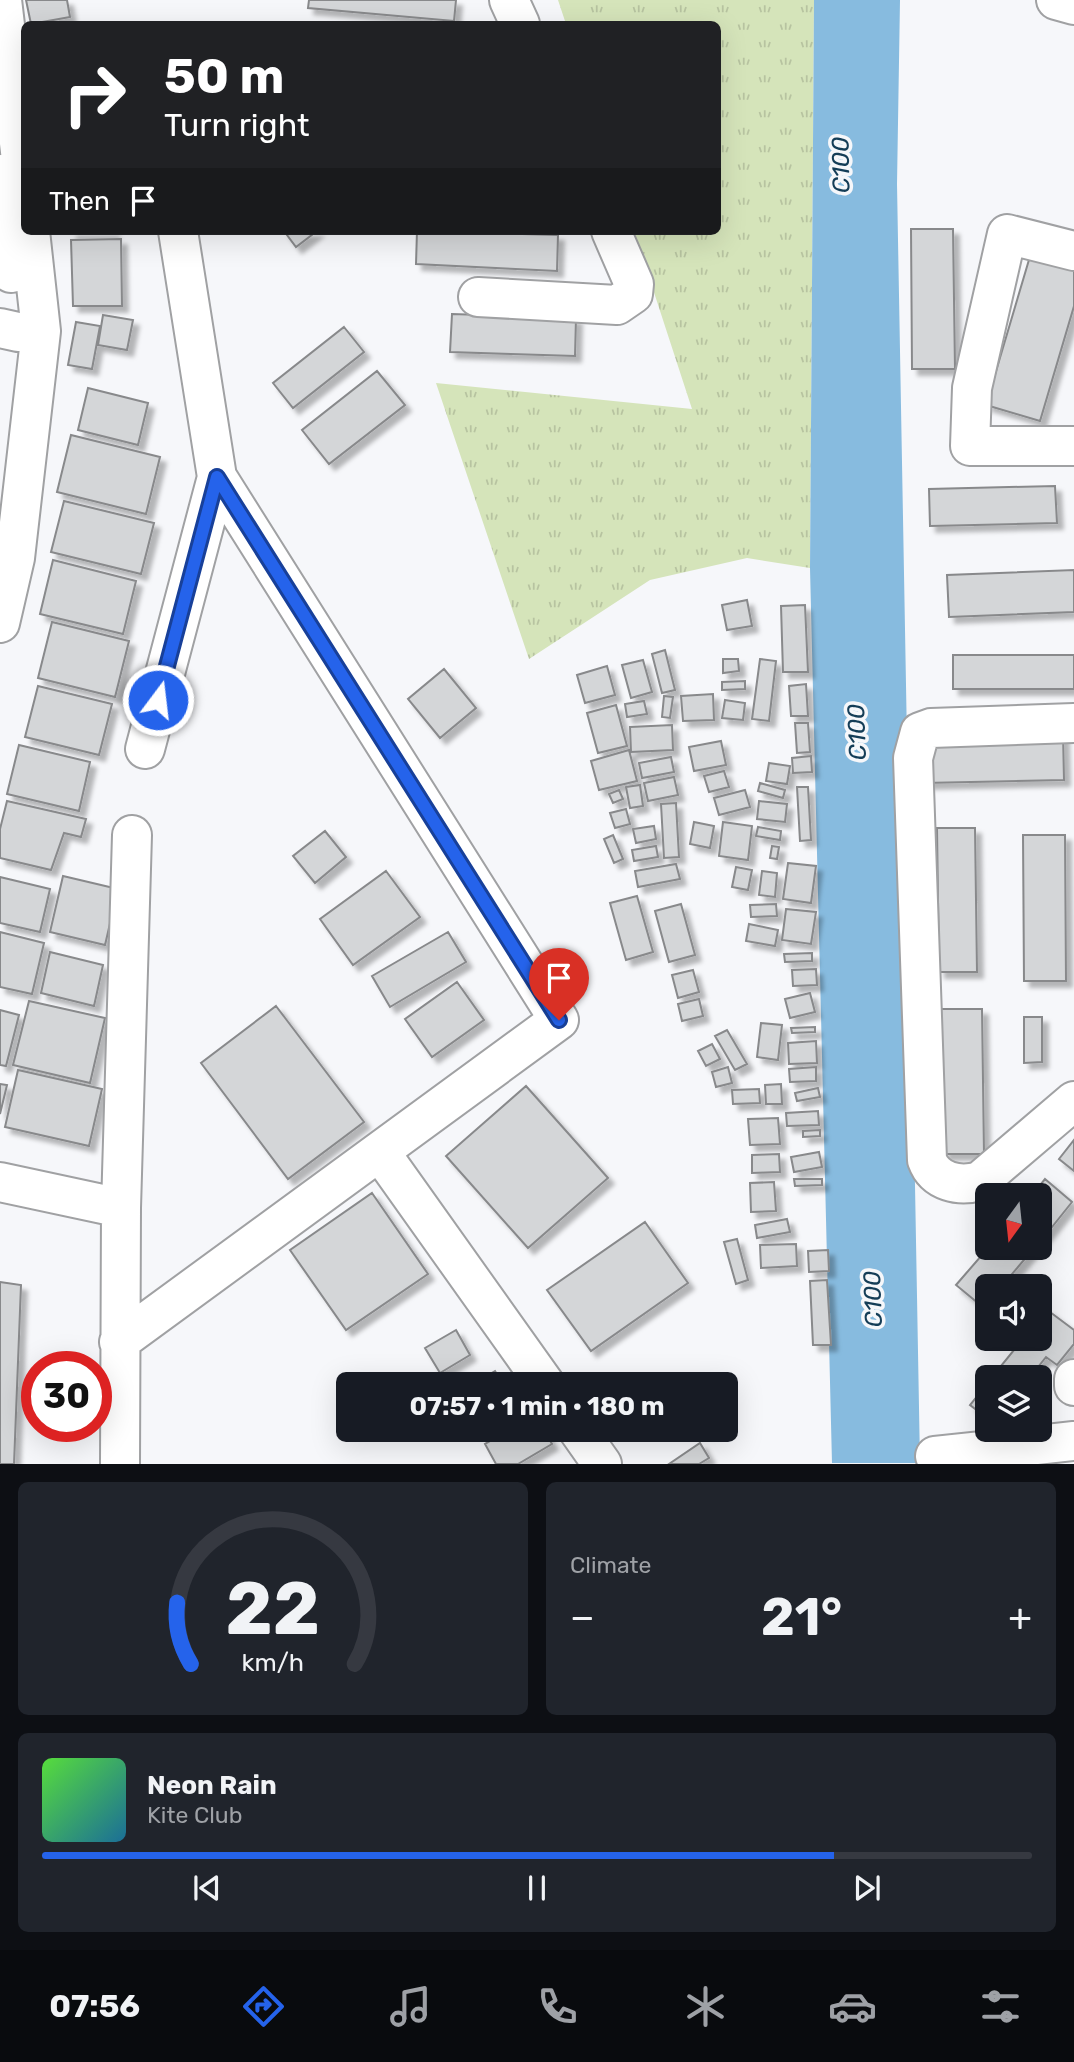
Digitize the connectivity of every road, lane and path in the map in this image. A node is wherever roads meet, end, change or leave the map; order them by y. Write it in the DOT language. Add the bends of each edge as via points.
graph roads {
  1 [pos="509,0"];
  2 [pos="1056,0"];
  3 [pos="1074,5"];
  4 [pos="3,15"];
  5 [pos="519,21"];
  6 [pos="21,161"];
  7 [pos="0,174"];
  8 [pos="30,235"];
  9 [pos="179,235"];
  10 [pos="613,235"];
  11 [pos="1074,251"];
  12 [pos="478,297"];
  13 [pos="9,330"];
  14 [pos="1074,446"];
  15 [pos="217,477"];
  16 [pos="0,487"];
  17 [pos="7,557"];
  18 [pos="0,623"];
  19 [pos="1074,723"];
  20 [pos="145,749"];
  21 [pos="132,835"];
  22 [pos="1074,1101"];
  23 [pos="380,1152"];
  24 [pos="0,1182"];
  25 [pos="121,1208"];
  26 [pos="119,1342"];
  27 [pos="536,1372"];
  28 [pos="1074,1379"];
  29 [pos="1074,1386"];
  30 [pos="1074,1441"];
  31 [pos="586,1442"];
  32 [pos="934,1456"];
  33 [pos="120,1464"];
  34 [pos="602,1464"];
  1 -- 5 [label="street"];
  2 -- 3 [label="street"];
  4 -- 6 [label="street"];
  7 -- 13 [label="street"];
  8 -- 17 [label="street" via="41,331"];
  9 -- 15 [label="street"];
  10 -- 12 [label="street" via="634,284 633,294 617,306"];
  11 -- 14 [label="street" via="1007,234 972,388 970,446"];
  13 -- 16 [label="street"];
  15 -- 20 [label="street"];
  15 -- 23 [label="street" via="559,1020"];
  17 -- 18 [label="street"];
  19 -- 22 [label="street" via="931,728 920,732 913,758 930,1168 944,1180 966,1185 980,1181"];
  21 -- 25 [label="street"];
  23 -- 26 [label="street"];
  23 -- 27 [label="street"];
  24 -- 25 [label="street"];
  25 -- 26 [label="street"];
  26 -- 33 [label="street"];
  28 -- 29 [label="street"];
  30 -- 32 [label="street"];
  31 -- 34 [label="street"];
}
